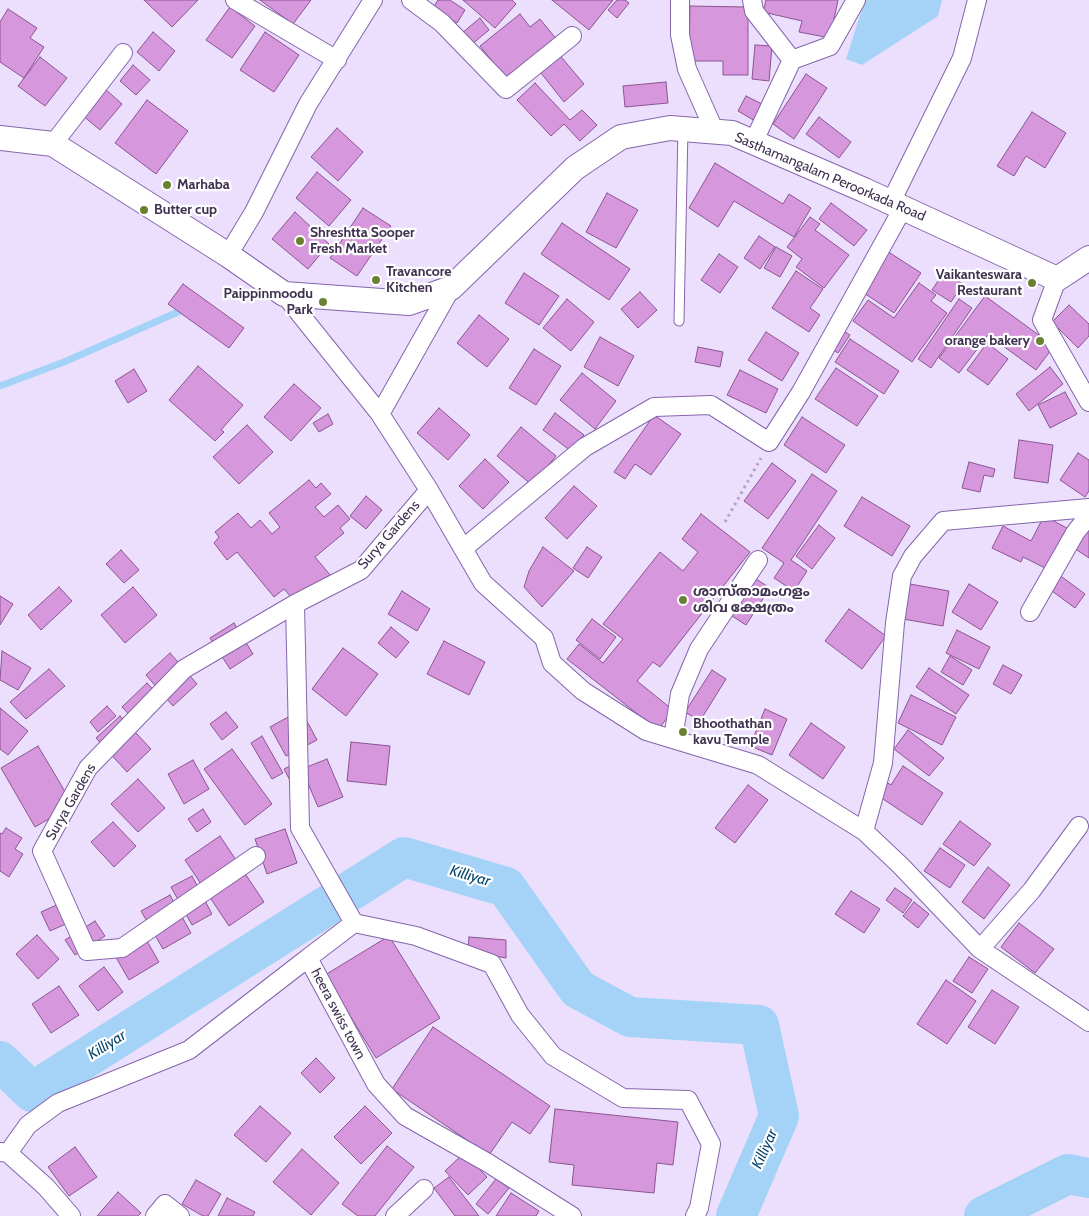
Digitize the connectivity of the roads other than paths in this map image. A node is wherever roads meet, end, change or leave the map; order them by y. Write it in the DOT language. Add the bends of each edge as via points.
graph roads {
  1 [pos="235,0"];
  2 [pos="373,0"];
  3 [pos="411,0"];
  4 [pos="680,0"];
  5 [pos="752,0"];
  6 [pos="856,0"];
  7 [pos="977,0"];
  8 [pos="572,36"];
  9 [pos="123,53"];
  10 [pos="337,60"];
  11 [pos="792,60"];
  12 [pos="683,129"];
  13 [pos="715,132"];
  14 [pos="0,138"];
  15 [pos="753,143"];
  16 [pos="53,144"];
  17 [pos="897,205"];
  18 [pos="228,255"];
  19 [pos="1089,258"];
  20 [pos="1057,279"];
  21 [pos="452,288"];
  22 [pos="284,294"];
  23 [pos="679,321"];
  24 [pos="1089,402"];
  25 [pos="380,414"];
  26 [pos="429,490"];
  27 [pos="1089,508"];
  28 [pos="1089,515"];
  29 [pos="464,548"];
  30 [pos="758,560"];
  31 [pos="295,604"];
  32 [pos="1030,612"];
  33 [pos="673,739"];
  34 [pos="1079,826"];
  35 [pos="864,832"];
  36 [pos="256,856"];
  37 [pos="354,923"];
  38 [pos="980,949"];
  39 [pos="308,958"];
  40 [pos="1089,1022"];
  41 [pos="4,1153"];
  42 [pos="424,1189"];
  43 [pos="71,1216"];
  44 [pos="155,1216"];
  45 [pos="180,1216"];
  46 [pos="395,1216"];
  47 [pos="572,1216"];
  48 [pos="695,1216"];
  1 -- 10 [label="street"];
  2 -- 10 [label="street"];
  3 -- 8 [label="street" via="442,23 506,89"];
  4 -- 13 [label="street" via="680,35 687,69"];
  5 -- 11 [label="street" via="754,10"];
  6 -- 11 [label="street" via="830,46"];
  7 -- 17 [label="street" via="962,58"];
  9 -- 16 [label="street"];
  10 -- 18 [label="street" via="308,104 254,212"];
  11 -- 15 [label="street"];
  12 -- 13 [label="street, Sasthamangalam Peroorkada Road"];
  12 -- 21 [label="street, Sasthamangalam Peroorkada Road" via="670,128 621,137 575,168"];
  12 -- 23 [label="lane"];
  13 -- 15 [label="street, Sasthamangalam Peroorkada Road" via="732,133"];
  14 -- 16 [label="street"];
  15 -- 17 [label="street, Sasthamangalam Peroorkada Road"];
  16 -- 18 [label="street"];
  17 -- 20 [label="street, Sasthamangalam Peroorkada Road"];
  17 -- 29 [label="street" via="801,392 770,442 711,405 654,407 585,446"];
  18 -- 22 [label="street"];
  19 -- 20 [label="street"];
  20 -- 24 [label="street" via="1042,320"];
  21 -- 22 [label="street, Sasthamangalam Peroorkada Road" via="410,303"];
  21 -- 25 [label="street"];
  22 -- 25 [label="street"];
  25 -- 26 [label="street"];
  26 -- 29 [label="street"];
  26 -- 31 [label="street, Surya Gardens" via="362,570"];
  27 -- 35 [label="street" via="943,521 913,556 902,576 883,762"];
  28 -- 32 [label="street" via="1075,533"];
  29 -- 33 [label="street" via="483,583 544,638 552,663 591,696 646,731"];
  30 -- 33 [label="street" via="699,649 680,694"];
  31 -- 36 [label="street, Surya Gardens" via="184,669 88,768 42,852 87,951 122,948"];
  31 -- 37 [label="street" via="300,828"];
  33 -- 35 [label="street" via="758,765"];
  34 -- 38 [label="street" via="1032,890"];
  35 -- 38 [label="street"];
  37 -- 39 [label="street, heera swiss town"];
  37 -- 48 [label="street" via="416,936 492,964 520,1015 553,1056 623,1098 688,1100 711,1144"];
  38 -- 40 [label="street"];
  39 -- 41 [label="street" via="188,1050 58,1102 28,1125"];
  39 -- 47 [label="street, heera swiss town" via="376,1084 405,1116 488,1162"];
  41 -- 43 [label="street" via="46,1186"];
  42 -- 46 [label="street"];
  44 -- 45 [label="street" via="165,1204"];
}
